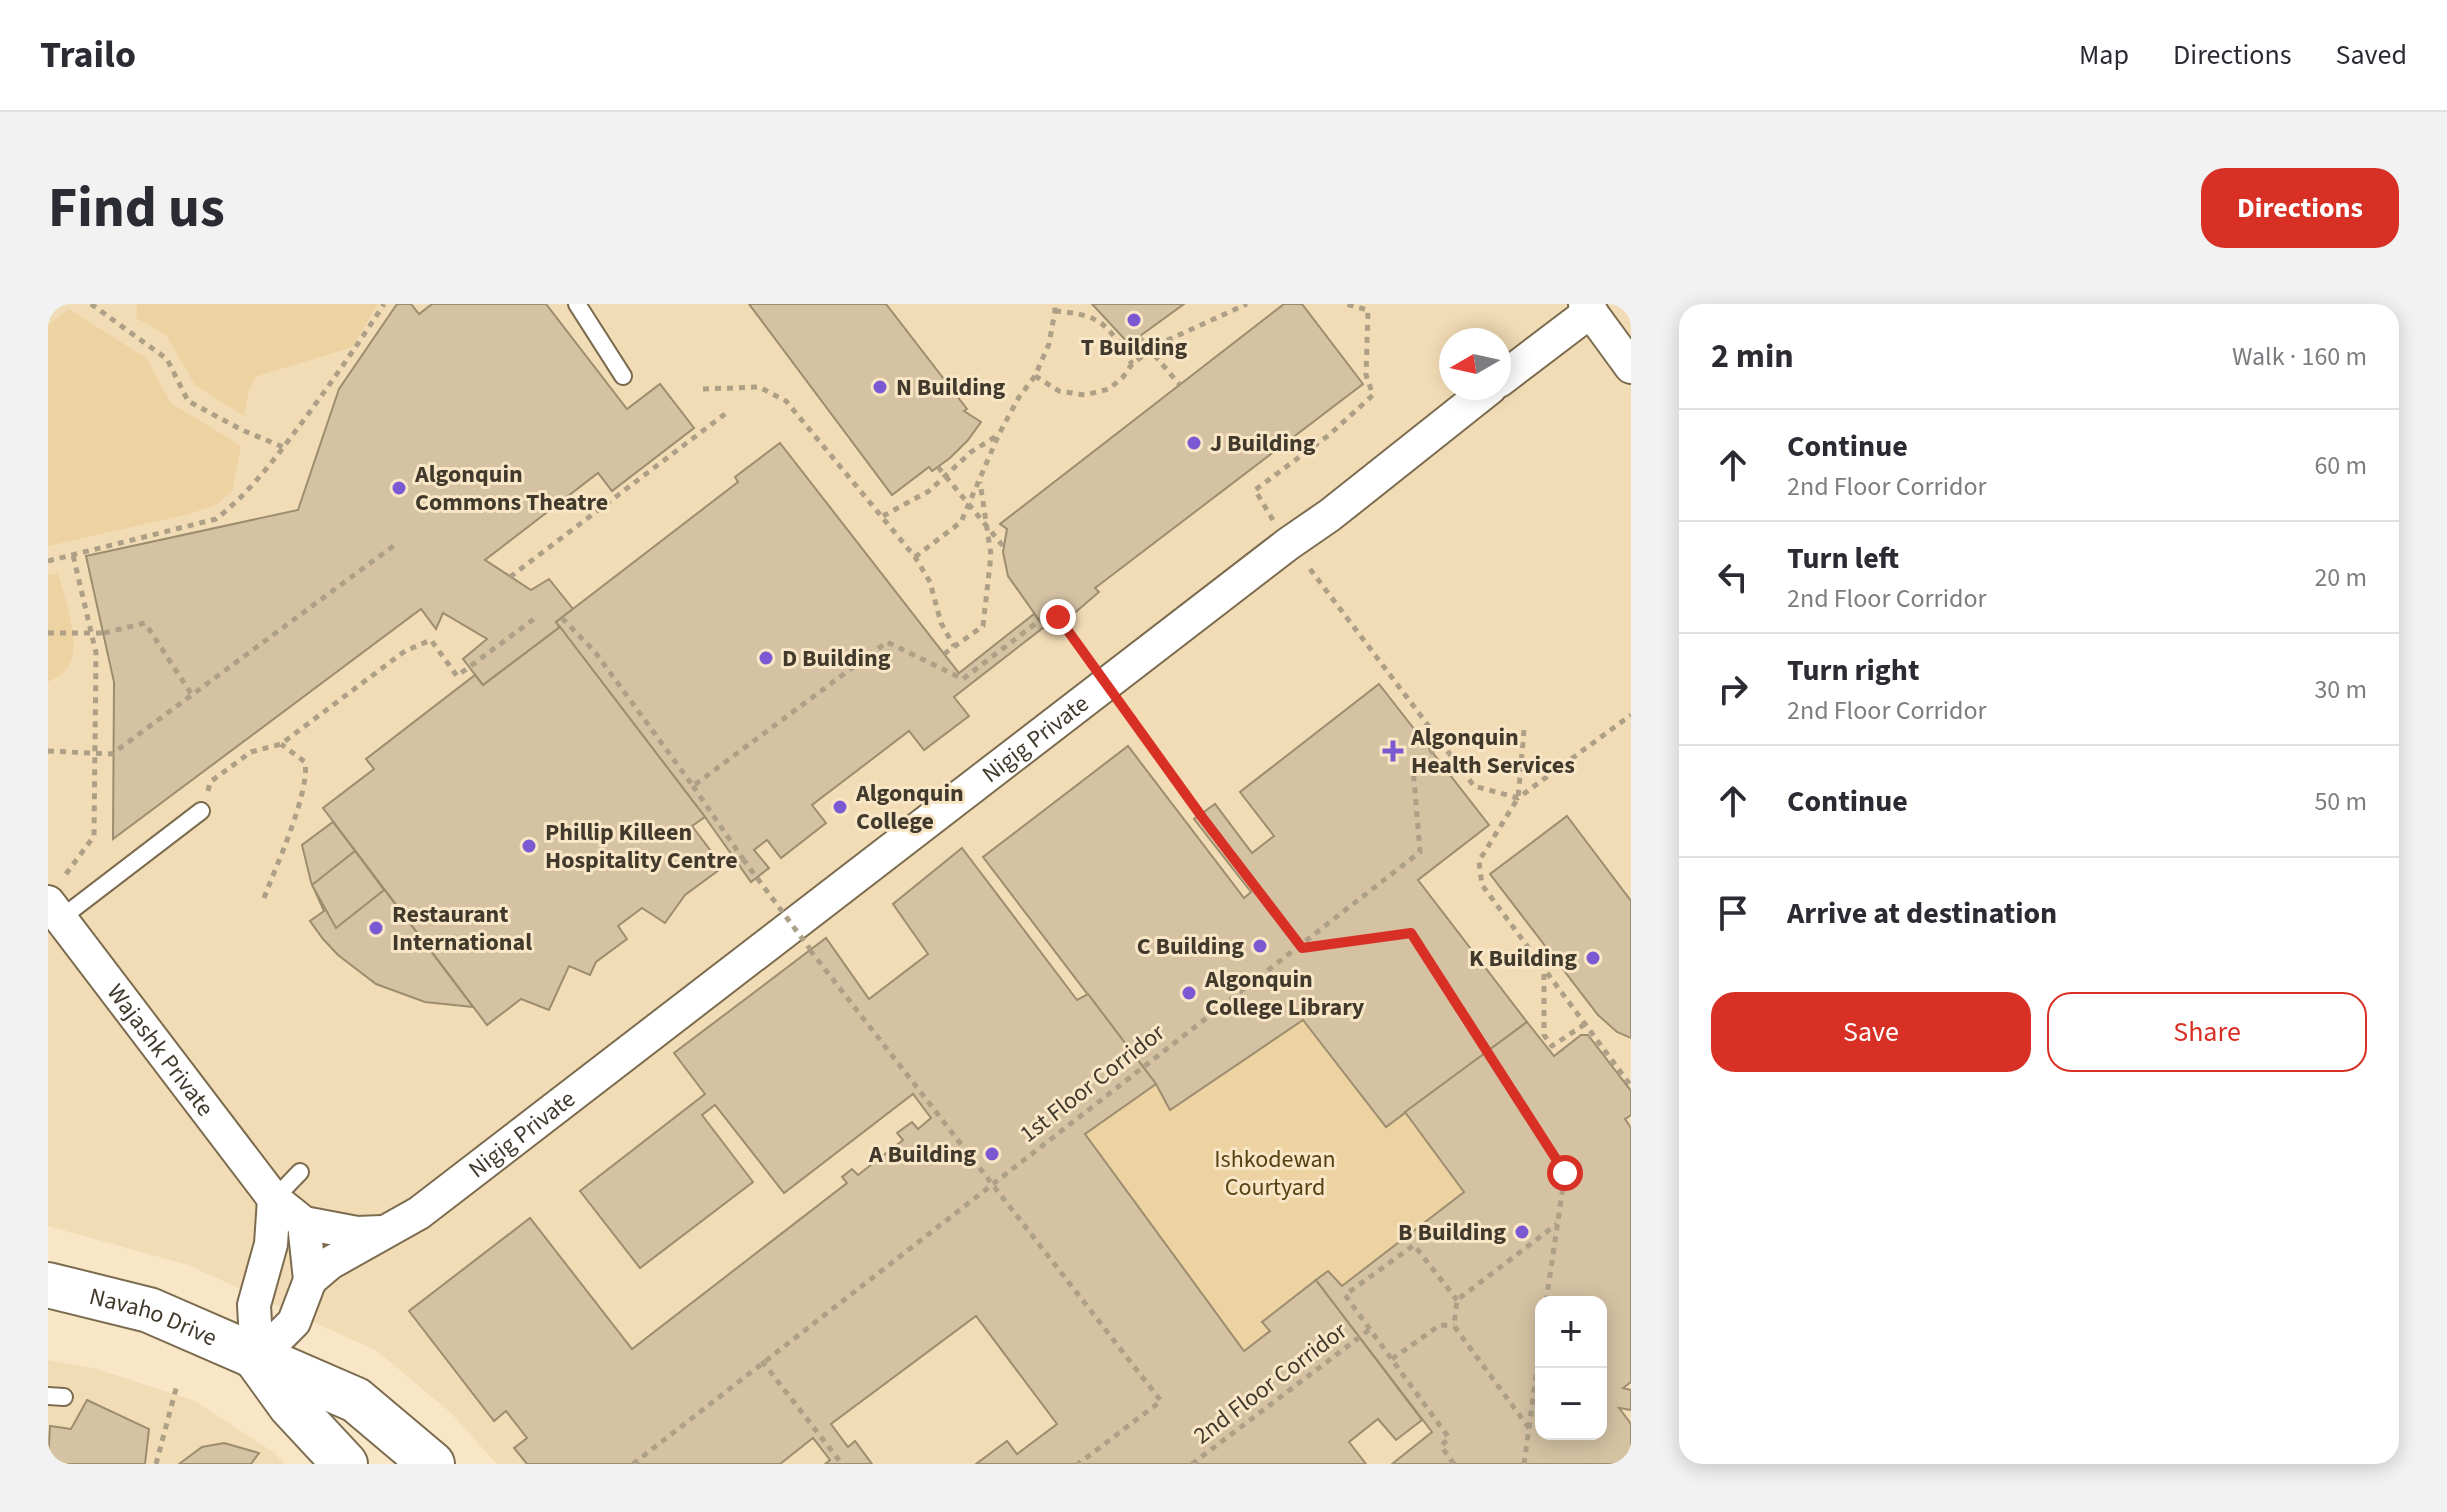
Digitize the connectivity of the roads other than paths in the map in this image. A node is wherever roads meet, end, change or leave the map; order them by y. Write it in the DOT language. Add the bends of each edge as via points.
graph roads {
  1 [pos="577,304"];
  2 [pos="1588,308"];
  3 [pos="1631,367"];
  4 [pos="1511,371"];
  5 [pos="623,376"];
  6 [pos="1475,400"];
  7 [pos="201,811"];
  8 [pos="52,916"];
  9 [pos="300,1172"];
  10 [pos="274,1199"];
  11 [pos="304,1223"];
  12 [pos="386,1232"];
  13 [pos="310,1280"];
  14 [pos="48,1285"];
  15 [pos="257,1359"];
  16 [pos="345,1464"];
  17 [pos="432,1464"];
  1 -- 5 [label="lane"];
  2 -- 3 [label="street"];
  2 -- 4 [label="street"];
  6 -- 12 [label="street, Nigig Private" via="419,1213"];
  7 -- 8 [label="lane"];
  8 -- 10 [label="street, Wajashk Private"];
  9 -- 10 [label="lane"];
  10 -- 11 [label="street, Wajashk Private"];
  10 -- 15 [label="street" via="271,1244 254,1305"];
  11 -- 12 [label="street" via="357,1233"];
  11 -- 13 [label="street"];
  12 -- 13 [label="street, Nigig Private"];
  13 -- 15 [label="street" via="294,1322"];
  14 -- 15 [label="street, Navaho Drive" via="149,1310"];
  15 -- 16 [label="street, Navaho Drive" via="291,1406"];
  15 -- 17 [label="street, Navaho Drive" via="356,1400"];
}
